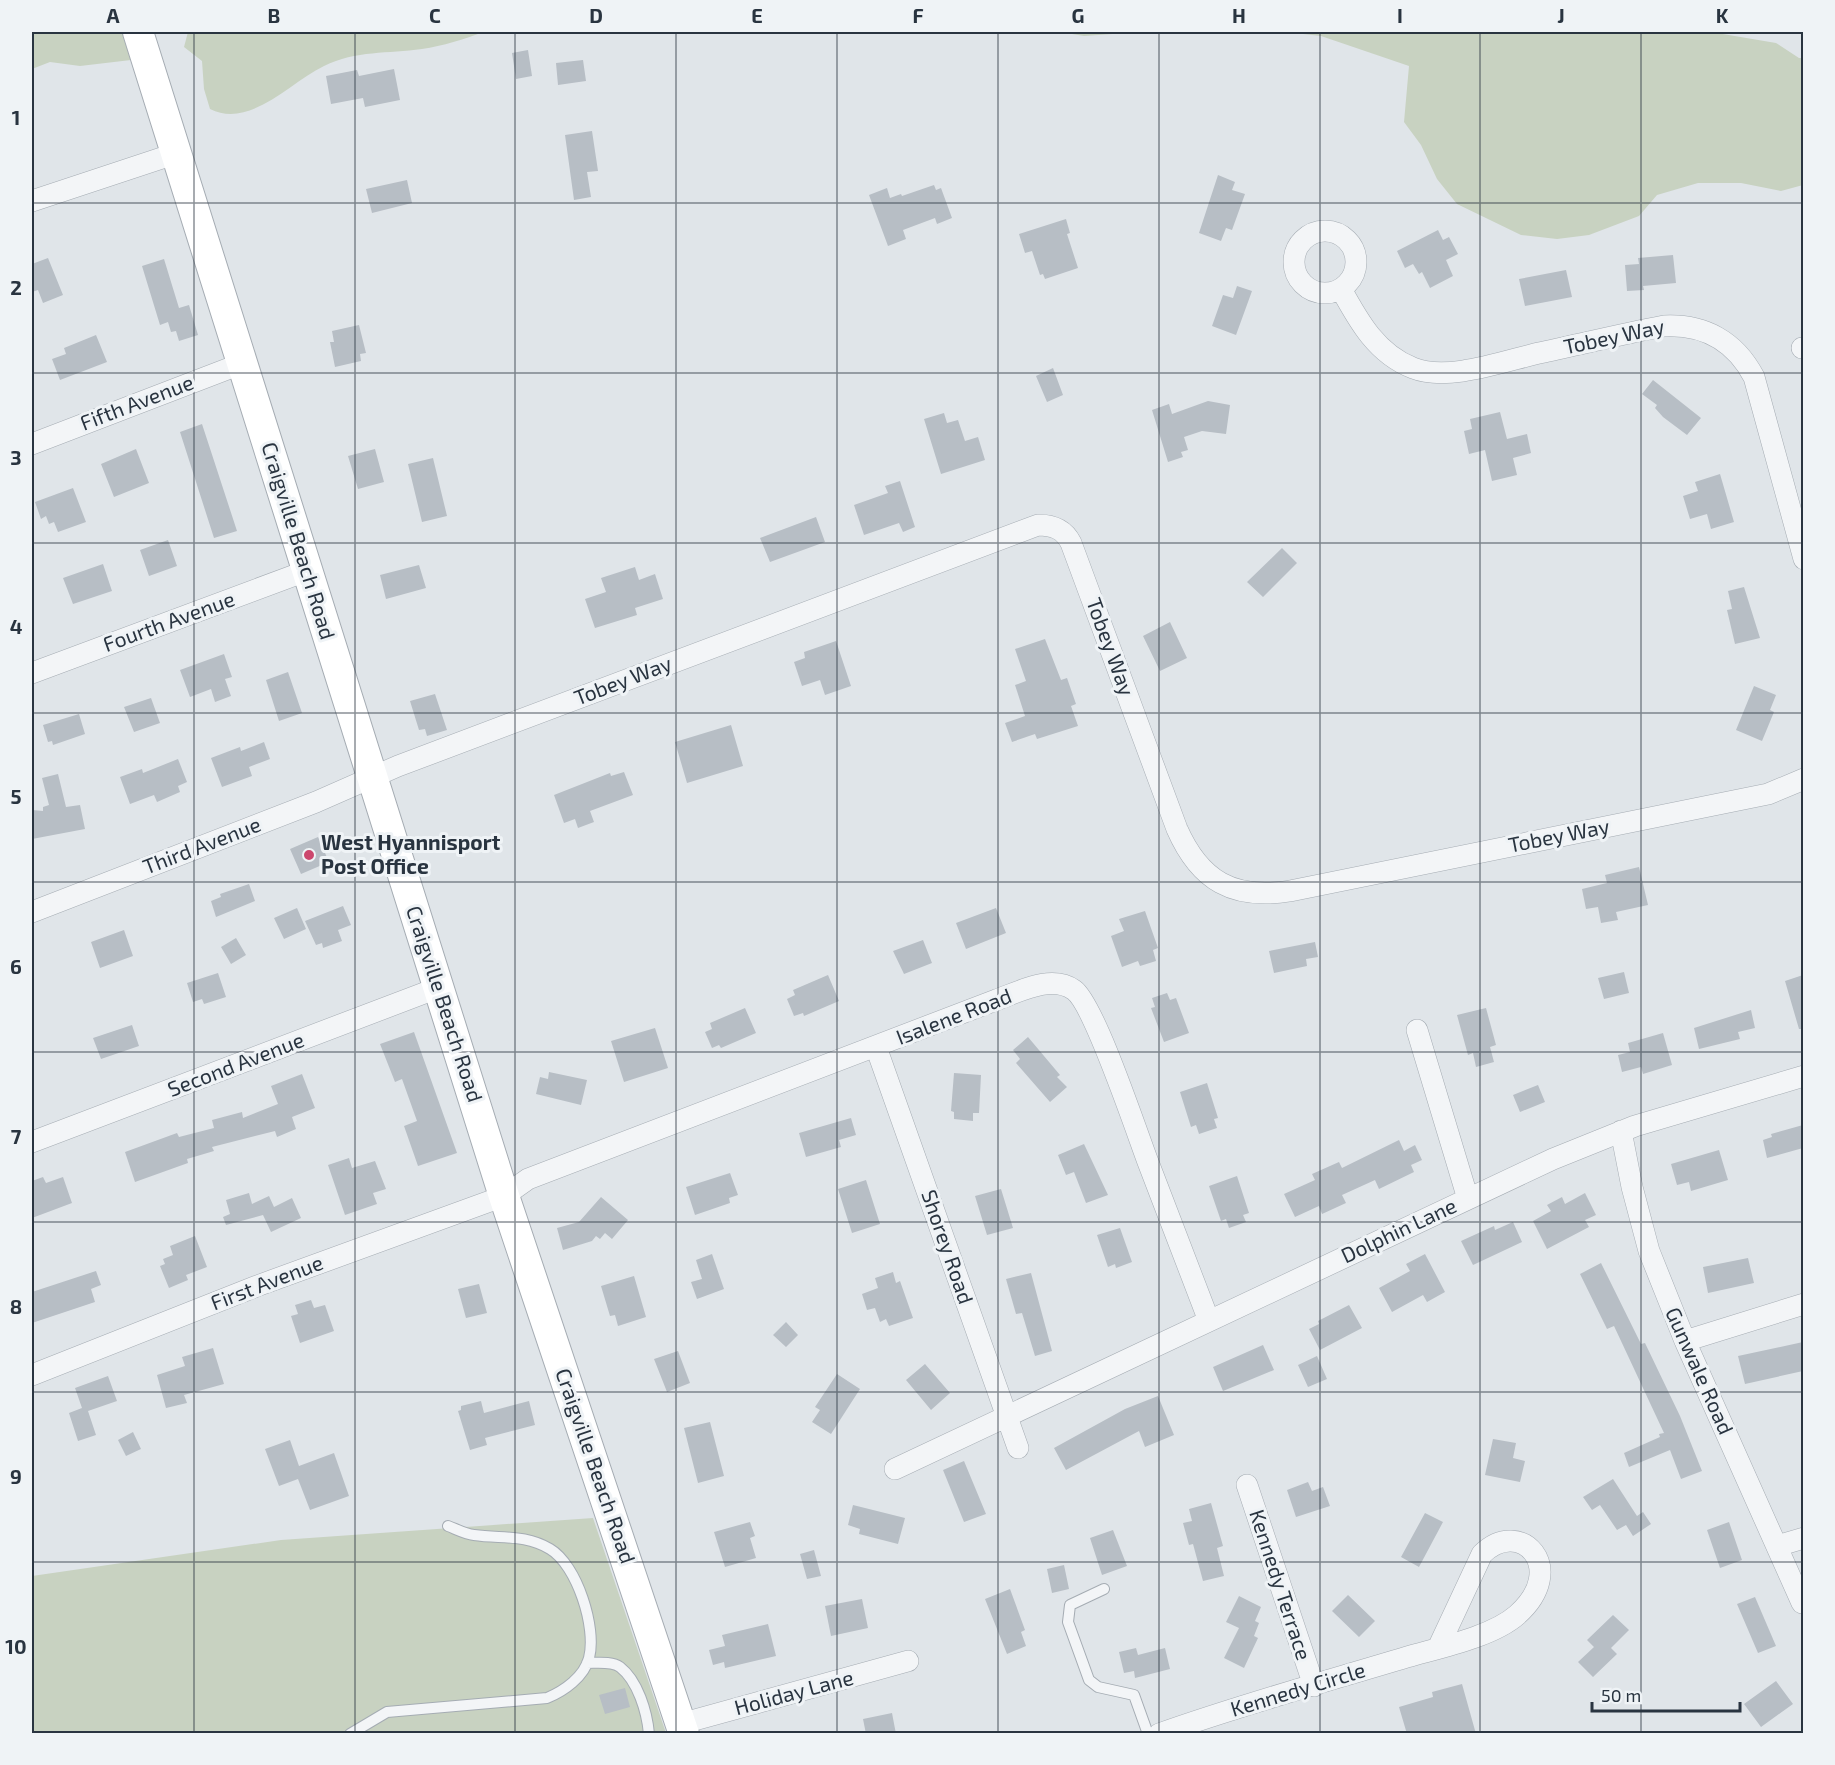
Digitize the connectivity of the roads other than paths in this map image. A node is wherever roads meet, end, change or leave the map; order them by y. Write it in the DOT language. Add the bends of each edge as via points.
graph roads {
  1 [pos="138,32"];
  2 [pos="177,153"];
  3 [pos="32,201"];
  4 [pos="1341,289"];
  5 [pos="243,363"];
  6 [pos="32,444"];
  7 [pos="1803,559"];
  8 [pos="306,571"];
  9 [pos="32,673"];
  10 [pos="372,779"];
  11 [pos="1803,779"];
  12 [pos="32,912"];
  13 [pos="440,987"];
  14 [pos="1418,1030"];
  15 [pos="876,1047"];
  16 [pos="1803,1076"];
  17 [pos="1622,1131"];
  18 [pos="32,1142"];
  19 [pos="504,1196"];
  20 [pos="1468,1199"];
  21 [pos="1803,1304"];
  22 [pos="1209,1321"];
  23 [pos="1685,1341"];
  24 [pos="32,1375"];
  25 [pos="1006,1414"];
  26 [pos="1018,1448"];
  27 [pos="895,1469"];
  28 [pos="1247,1485"];
  29 [pos="448,1526"];
  30 [pos="1803,1538"];
  31 [pos="1777,1546"];
  32 [pos="1104,1589"];
  33 [pos="1802,1603"];
  34 [pos="1438,1648"];
  35 [pos="908,1661"];
  36 [pos="587,1663"];
  37 [pos="1314,1686"];
  38 [pos="682,1729"];
  39 [pos="350,1734"];
  40 [pos="649,1734"];
  41 [pos="1148,1734"];
  42 [pos="1159,1734"];
  1 -- 2 [label="main road, Craigville Beach Road"];
  2 -- 3 [label="street"];
  2 -- 5 [label="main road, Craigville Beach Road"];
  4 -- 7 [label="street, Tobey Way" via="1362,326 1382,348 1403,363 1426,372 1463,370 1664,326 1692,327 1717,336 1739,353 1754,377"];
  5 -- 6 [label="street, Fifth Avenue"];
  5 -- 8 [label="main road, Craigville Beach Road"];
  8 -- 9 [label="street, Fourth Avenue"];
  8 -- 10 [label="main road, Craigville Beach Road"];
  10 -- 11 [label="street, Tobey Way" via="1038,525 1054,527 1071,543 1184,844 1202,870 1236,890 1259,895 1290,891 1768,794"];
  10 -- 12 [label="street, Third Avenue"];
  10 -- 13 [label="main road, Craigville Beach Road"];
  13 -- 18 [label="street, Second Avenue"];
  13 -- 19 [label="main road, Craigville Beach Road"];
  14 -- 20 [label="street"];
  15 -- 19 [label="street, Isalene Road" via="528,1179"];
  15 -- 22 [label="street, Isalene Road" via="1036,986 1054,984 1076,991 1086,1005 1121,1087"];
  15 -- 25 [label="street, Shorey Road"];
  16 -- 17 [label="street, Dolphin Lane"];
  17 -- 20 [label="street, Dolphin Lane"];
  17 -- 23 [label="street, Gunwale Road" via="1649,1251"];
  19 -- 24 [label="street, First Avenue" via="257,1286"];
  19 -- 38 [label="main road, Craigville Beach Road"];
  20 -- 22 [label="street, Dolphin Lane"];
  21 -- 23 [label="street"];
  22 -- 25 [label="street, Dolphin Lane"];
  23 -- 31 [label="street, Gunwale Road"];
  25 -- 26 [label="street, Shorey Road"];
  25 -- 27 [label="street, Dolphin Lane"];
  28 -- 37 [label="street, Kennedy Terrace"];
  29 -- 36 [label="lane" via="473,1535 532,1540 566,1562 579,1588 590,1636"];
  30 -- 31 [label="street"];
  31 -- 33 [label="street, Gunwale Road"];
  32 -- 41 [label="lane" via="1070,1605 1068,1622 1089,1680 1098,1687 1134,1695"];
  34 -- 34 [label="street, Kennedy Circle" via="1501,1626 1526,1607 1541,1577 1532,1551 1520,1543 1506,1541 1492,1544 1482,1554"];
  34 -- 37 [label="street, Kennedy Circle"];
  35 -- 38 [label="street, Holiday Lane"];
  36 -- 39 [label="lane" via="568,1686 547,1698 387,1712"];
  36 -- 40 [label="lane" via="620,1667 639,1697"];
  37 -- 42 [label="street, Kennedy Circle"];
}
